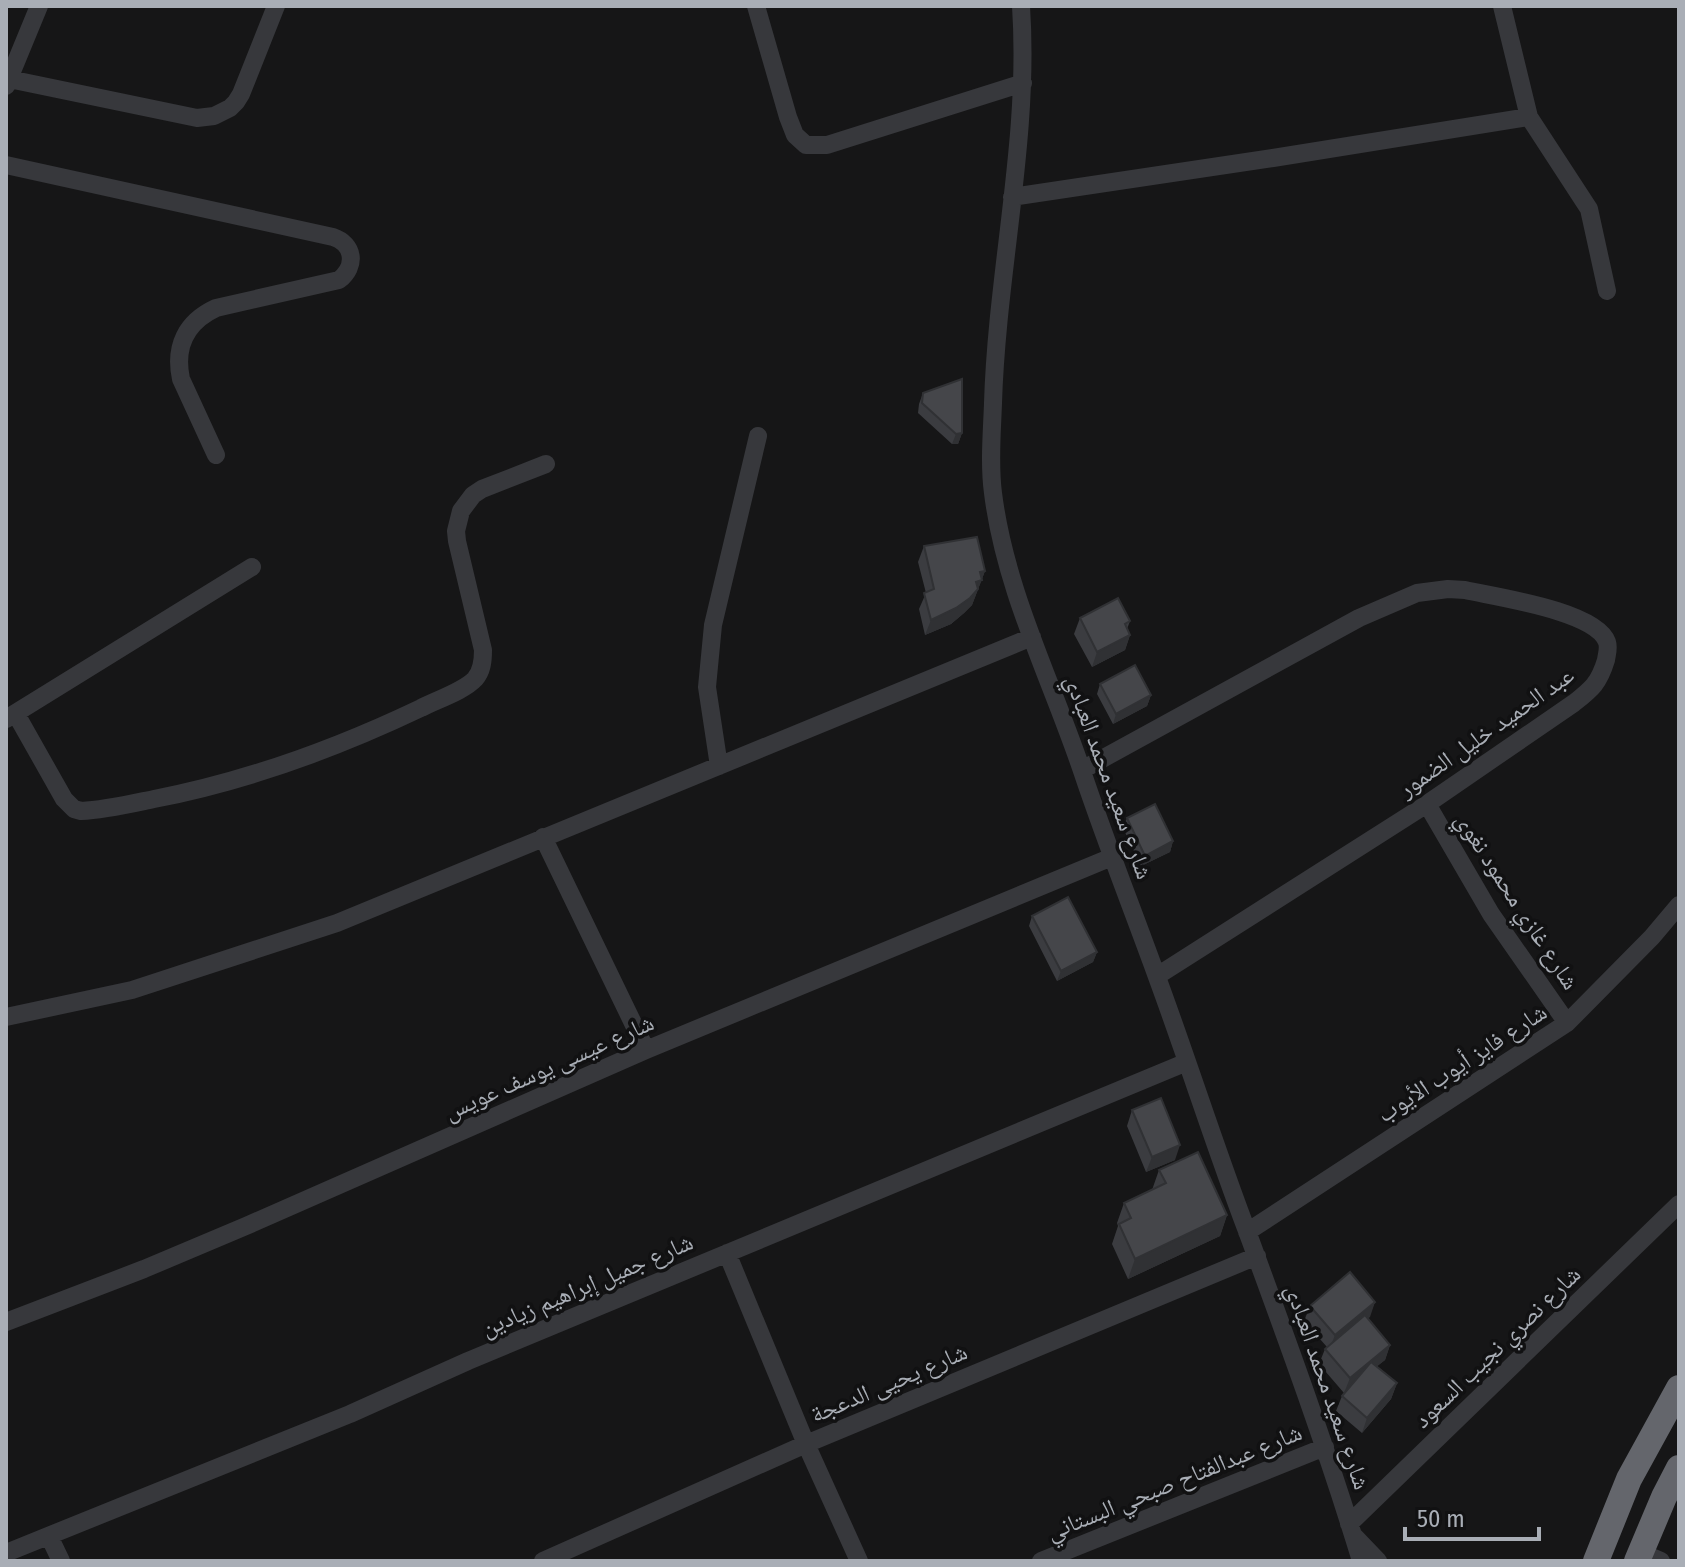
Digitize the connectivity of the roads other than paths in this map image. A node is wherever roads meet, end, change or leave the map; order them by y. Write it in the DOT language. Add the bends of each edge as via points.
graph roads {
  1 [pos="39,6"];
  2 [pos="276,6"];
  3 [pos="756,6"];
  4 [pos="1021,6"];
  5 [pos="1502,6"];
  6 [pos="7,83"];
  7 [pos="1023,83"];
  8 [pos="1529,117"];
  9 [pos="6,165"];
  10 [pos="1012,197"];
  11 [pos="1607,291"];
  12 [pos="758,436"];
  13 [pos="216,455"];
  14 [pos="546,464"];
  15 [pos="252,567"];
  16 [pos="1032,637"];
  17 [pos="11,717"];
  18 [pos="719,766"];
  19 [pos="1082,770"];
  20 [pos="1427,804"];
  21 [pos="543,837"];
  22 [pos="1112,857"];
  23 [pos="1678,908"];
  24 [pos="1157,976"];
  25 [pos="6,1017"];
  26 [pos="1567,1023"];
  27 [pos="646,1050"];
  28 [pos="1187,1062"];
  29 [pos="1679,1204"];
  30 [pos="1247,1232"];
  31 [pos="727,1253"];
  32 [pos="1257,1256"];
  33 [pos="8,1315"];
  34 [pos="1679,1388"];
  35 [pos="806,1444"];
  36 [pos="1325,1447"];
  37 [pos="1679,1468"];
  38 [pos="1351,1529"];
  39 [pos="49,1536"];
  40 [pos="6,1553"];
  41 [pos="1646,1558"];
  42 [pos="61,1561"];
  43 [pos="543,1561"];
  44 [pos="859,1561"];
  45 [pos="1041,1561"];
  46 [pos="1361,1561"];
  47 [pos="1378,1561"];
  48 [pos="1596,1561"];
  1 -- 6 [label="street"];
  2 -- 6 [label="street" via="241,94 214,116 197,118"];
  3 -- 7 [label="street" via="788,117 806,145 827,145"];
  4 -- 7 [label="street, شارع سعيد محمد العبادي"];
  5 -- 8 [label="street"];
  7 -- 10 [label="street, شارع سعيد محمد العبادي"];
  8 -- 10 [label="street"];
  8 -- 11 [label="street" via="1589,209"];
  9 -- 13 [label="street" via="333,237 349,249 349,269 339,280 216,308 188,329 180,349 181,379"];
  10 -- 16 [label="street, شارع سعيد محمد العبادي" via="994,374 991,473 1003,543"];
  12 -- 18 [label="street" via="713,625 707,687"];
  14 -- 17 [label="street" via="482,489 461,511 457,541 483,650 482,666 468,685 407,714 264,771 177,795 81,811 64,799"];
  15 -- 17 [label="street"];
  16 -- 18 [label="street"];
  16 -- 19 [label="street, شارع سعيد محمد العبادي"];
  18 -- 21 [label="street"];
  19 -- 20 [label="street, عبد الحميد خليل الضمور" via="1359,618 1417,593 1465,590 1568,614 1606,638 1601,677 1588,691"];
  19 -- 22 [label="street, شارع سعيد محمد العبادي"];
  20 -- 24 [label="street, عبد الحميد خليل الضمور"];
  20 -- 26 [label="street, شارع غازي محمود نغوي" via="1491,914"];
  21 -- 25 [label="street" via="337,923 132,990"];
  21 -- 27 [label="street"];
  22 -- 24 [label="street, شارع سعيد محمد العبادي"];
  22 -- 27 [label="street, شارع عيسى يوسف عويس"];
  23 -- 26 [label="street, شارع فايز أيوب الأيوب"];
  24 -- 28 [label="street, شارع سعيد محمد العبادي"];
  26 -- 30 [label="street, شارع فايز أيوب الأيوب"];
  27 -- 33 [label="street, شارع عيسى يوسف عويس" via="144,1269"];
  28 -- 30 [label="street, شارع سعيد محمد العبادي"];
  28 -- 31 [label="street, شارع جميل إبراهيم زيادين"];
  29 -- 38 [label="street, شارع نصري نجيب السعود"];
  30 -- 32 [label="street, شارع سعيد محمد العبادي"];
  31 -- 35 [label="street"];
  31 -- 39 [label="street, شارع جميل إبراهيم زيادين"];
  32 -- 35 [label="street, شارع يحيى الدعجة"];
  32 -- 36 [label="street, شارع سعيد محمد العبادي"];
  34 -- 48 [label="highway" via="1629,1479"];
  35 -- 43 [label="street, شارع يحيى الدعجة"];
  35 -- 44 [label="street"];
  36 -- 38 [label="street, شارع سعيد محمد العبادي"];
  36 -- 45 [label="street, شارع عبدالفتاح صبحي البستاني"];
  37 -- 41 [label="highway"];
  38 -- 46 [label="street, شارع سعيد محمد العبادي"];
  38 -- 47 [label="street, شارع سعيد محمد العبادي"];
  39 -- 40 [label="street, شارع جميل إبراهيم زيادين"];
  39 -- 42 [label="street"];
}
